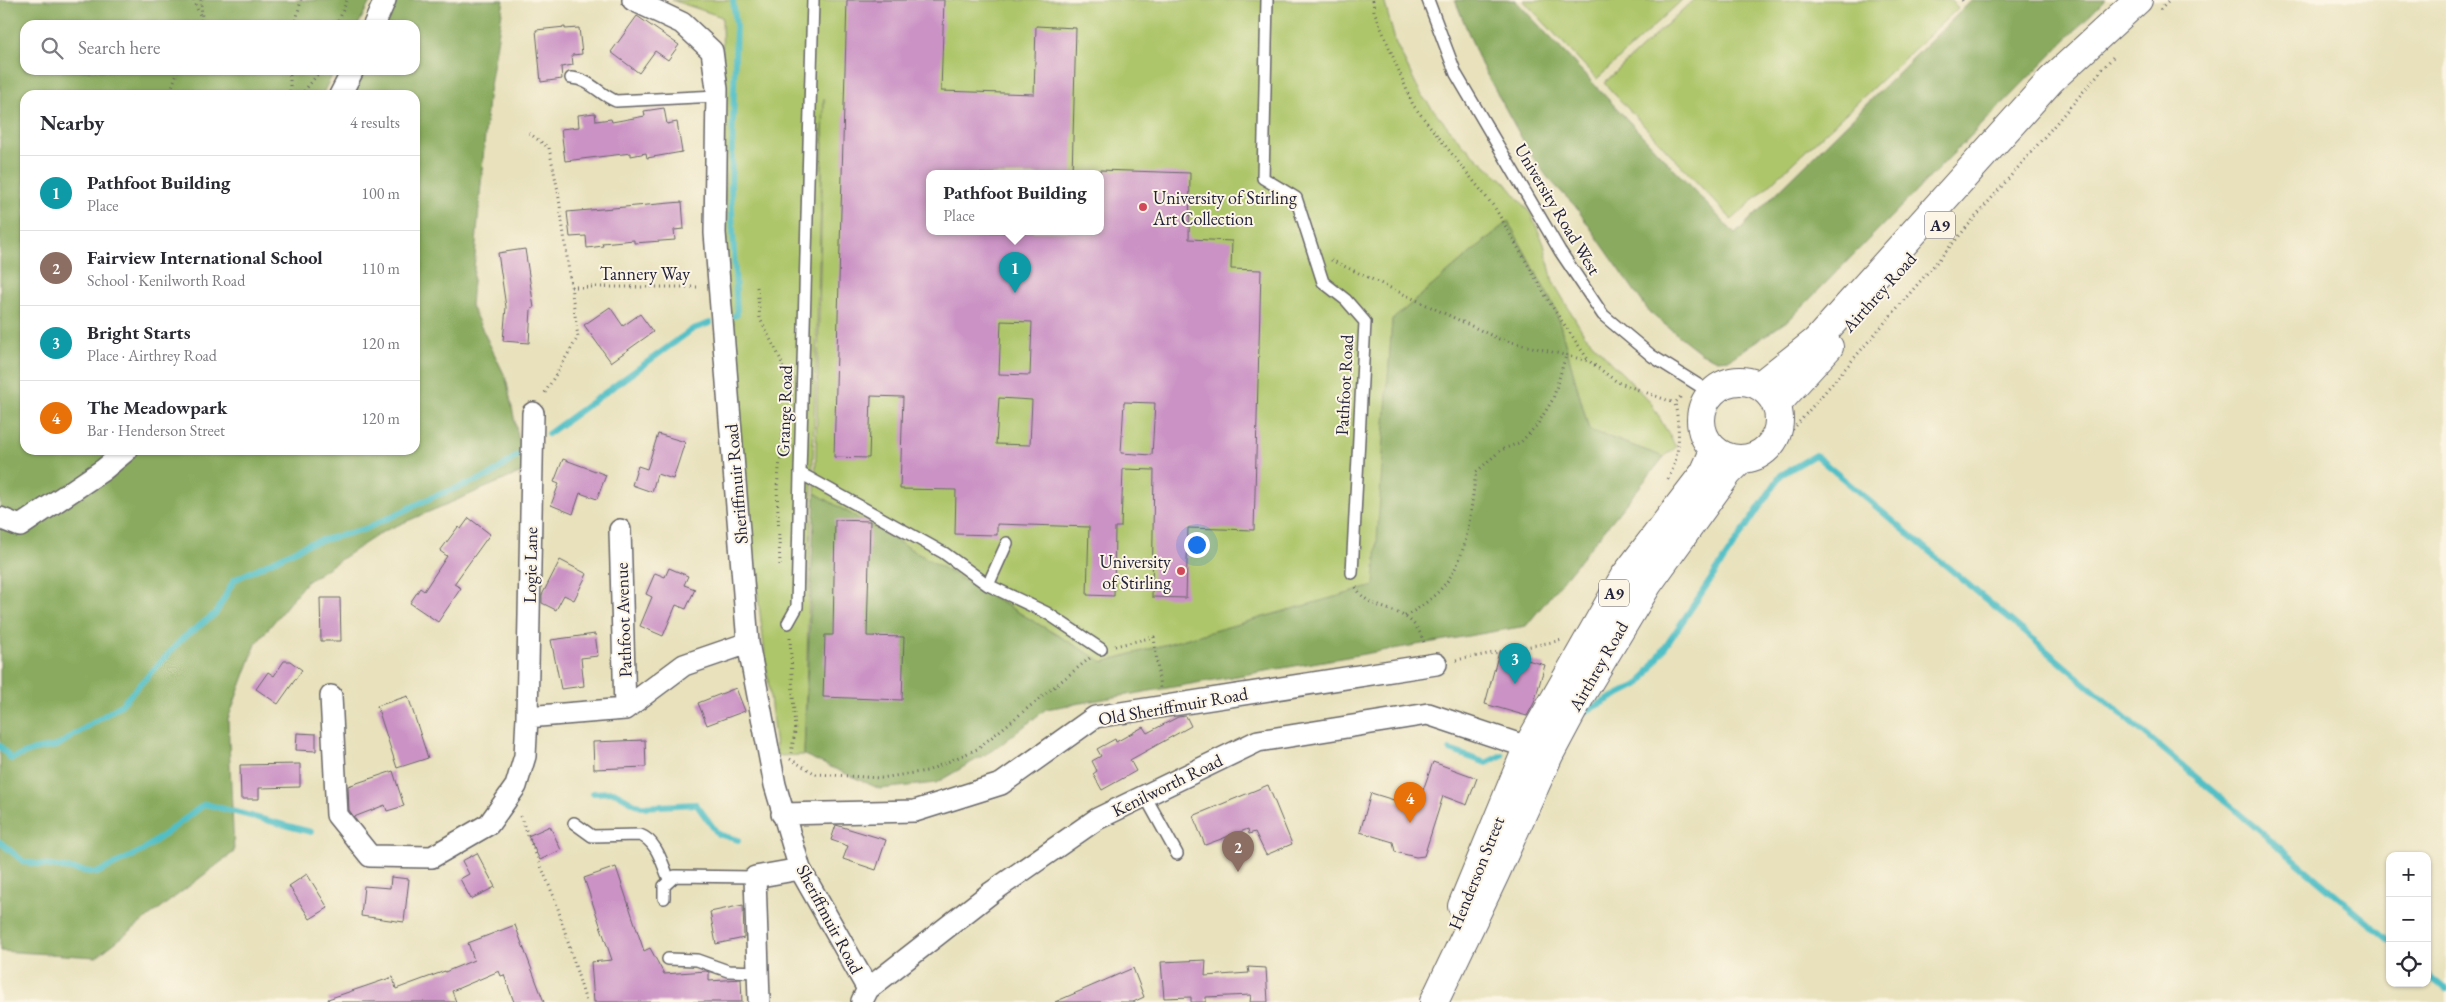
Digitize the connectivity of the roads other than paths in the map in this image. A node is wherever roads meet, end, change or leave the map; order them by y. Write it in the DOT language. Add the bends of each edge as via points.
graph roads {
  1 [pos="385,0"];
  2 [pos="633,0"];
  3 [pos="812,0"];
  4 [pos="1267,0"];
  5 [pos="1428,0"];
  6 [pos="2147,6"];
  7 [pos="376,20"];
  8 [pos="350,75"];
  9 [pos="571,78"];
  10 [pos="343,90"];
  11 [pos="717,96"];
  12 [pos="1702,387"];
  13 [pos="1767,396"];
  14 [pos="533,413"];
  15 [pos="1714,451"];
  16 [pos="121,455"];
  17 [pos="1752,463"];
  18 [pos="800,473"];
  19 [pos="0,518"];
  20 [pos="20,526"];
  21 [pos="620,530"];
  22 [pos="0,536"];
  23 [pos="1007,543"];
  24 [pos="1352,573"];
  25 [pos="988,585"];
  26 [pos="788,623"];
  27 [pos="748,643"];
  28 [pos="1101,649"];
  29 [pos="1431,657"];
  30 [pos="331,696"];
  31 [pos="625,709"];
  32 [pos="527,717"];
  33 [pos="1538,751"];
  34 [pos="1144,796"];
  35 [pos="782,814"];
  36 [pos="574,823"];
  37 [pos="1177,854"];
  38 [pos="800,869"];
  39 [pos="755,877"];
  40 [pos="669,879"];
  41 [pos="664,898"];
  42 [pos="668,959"];
  43 [pos="759,972"];
  44 [pos="865,995"];
  45 [pos="759,1000"];
  46 [pos="1426,1002"];
  47 [pos="1434,1002"];
  1 -- 7 [label="street"];
  2 -- 11 [label="street, Sheriffmuir Road" via="682,23 712,51"];
  3 -- 18 [label="lane, Grange Road"];
  4 -- 24 [label="lane, Pathfoot Road" via="1263,178 1296,198 1324,282 1365,322"];
  5 -- 12 [label="lane, University Road West" via="1456,74 1560,251 1602,315 1652,356"];
  6 -- 13 [label="main road, Airthrey Road / A9" via="2106,46 2051,80"];
  8 -- 10 [label="street"];
  9 -- 11 [label="lane" via="585,80 616,101"];
  11 -- 27 [label="street, Sheriffmuir Road" via="715,233"];
  12 -- 13 [label="main road" via="1743,381"];
  12 -- 15 [label="main road" via="1700,420 1703,434"];
  13 -- 17 [label="main road, A9" via="1779,425 1774,440"];
  14 -- 32 [label="street, Logie Lane"];
  15 -- 17 [label="main road"];
  15 -- 33 [label="main road, Airthrey Road / A9" via="1704,473 1624,577 1589,636"];
  16 -- 20 [label="street"];
  17 -- 33 [label="main road, Airthrey Road / A9" via="1728,473 1648,584"];
  18 -- 25 [label="lane, Grange Road" via="944,553"];
  18 -- 26 [label="lane" via="796,607"];
  19 -- 20 [label="street"];
  20 -- 22 [label="street"];
  21 -- 31 [label="street, Pathfoot Avenue"];
  23 -- 25 [label="lane"];
  25 -- 28 [label="lane, Grange Road" via="1047,614"];
  27 -- 31 [label="street" via="684,665"];
  27 -- 35 [label="street, Sheriffmuir Road"];
  29 -- 35 [label="street, Old Sheriffmuir Road" via="1095,717 1001,784 915,811"];
  30 -- 32 [label="street, Logie Lane" via="337,815 370,856 432,857 488,824 516,786 526,756"];
  31 -- 32 [label="street"];
  33 -- 34 [label="street, Kenilworth Road" via="1428,714 1258,741"];
  33 -- 46 [label="main road, Henderson Street / A9" via="1471,882"];
  33 -- 47 [label="main road, Henderson Street / A9" via="1495,874"];
  34 -- 37 [label="lane"];
  34 -- 44 [label="street, Kenilworth Road" via="1097,819 992,892"];
  35 -- 38 [label="street, Sheriffmuir Road"];
  36 -- 40 [label="lane" via="592,836 647,837"];
  38 -- 39 [label="street"];
  38 -- 44 [label="street, Sheriffmuir Road"];
  39 -- 40 [label="lane" via="675,876"];
  39 -- 43 [label="street"];
  40 -- 41 [label="lane" via="664,886"];
  42 -- 43 [label="lane" via="697,960 728,971"];
  43 -- 45 [label="street"];
}
